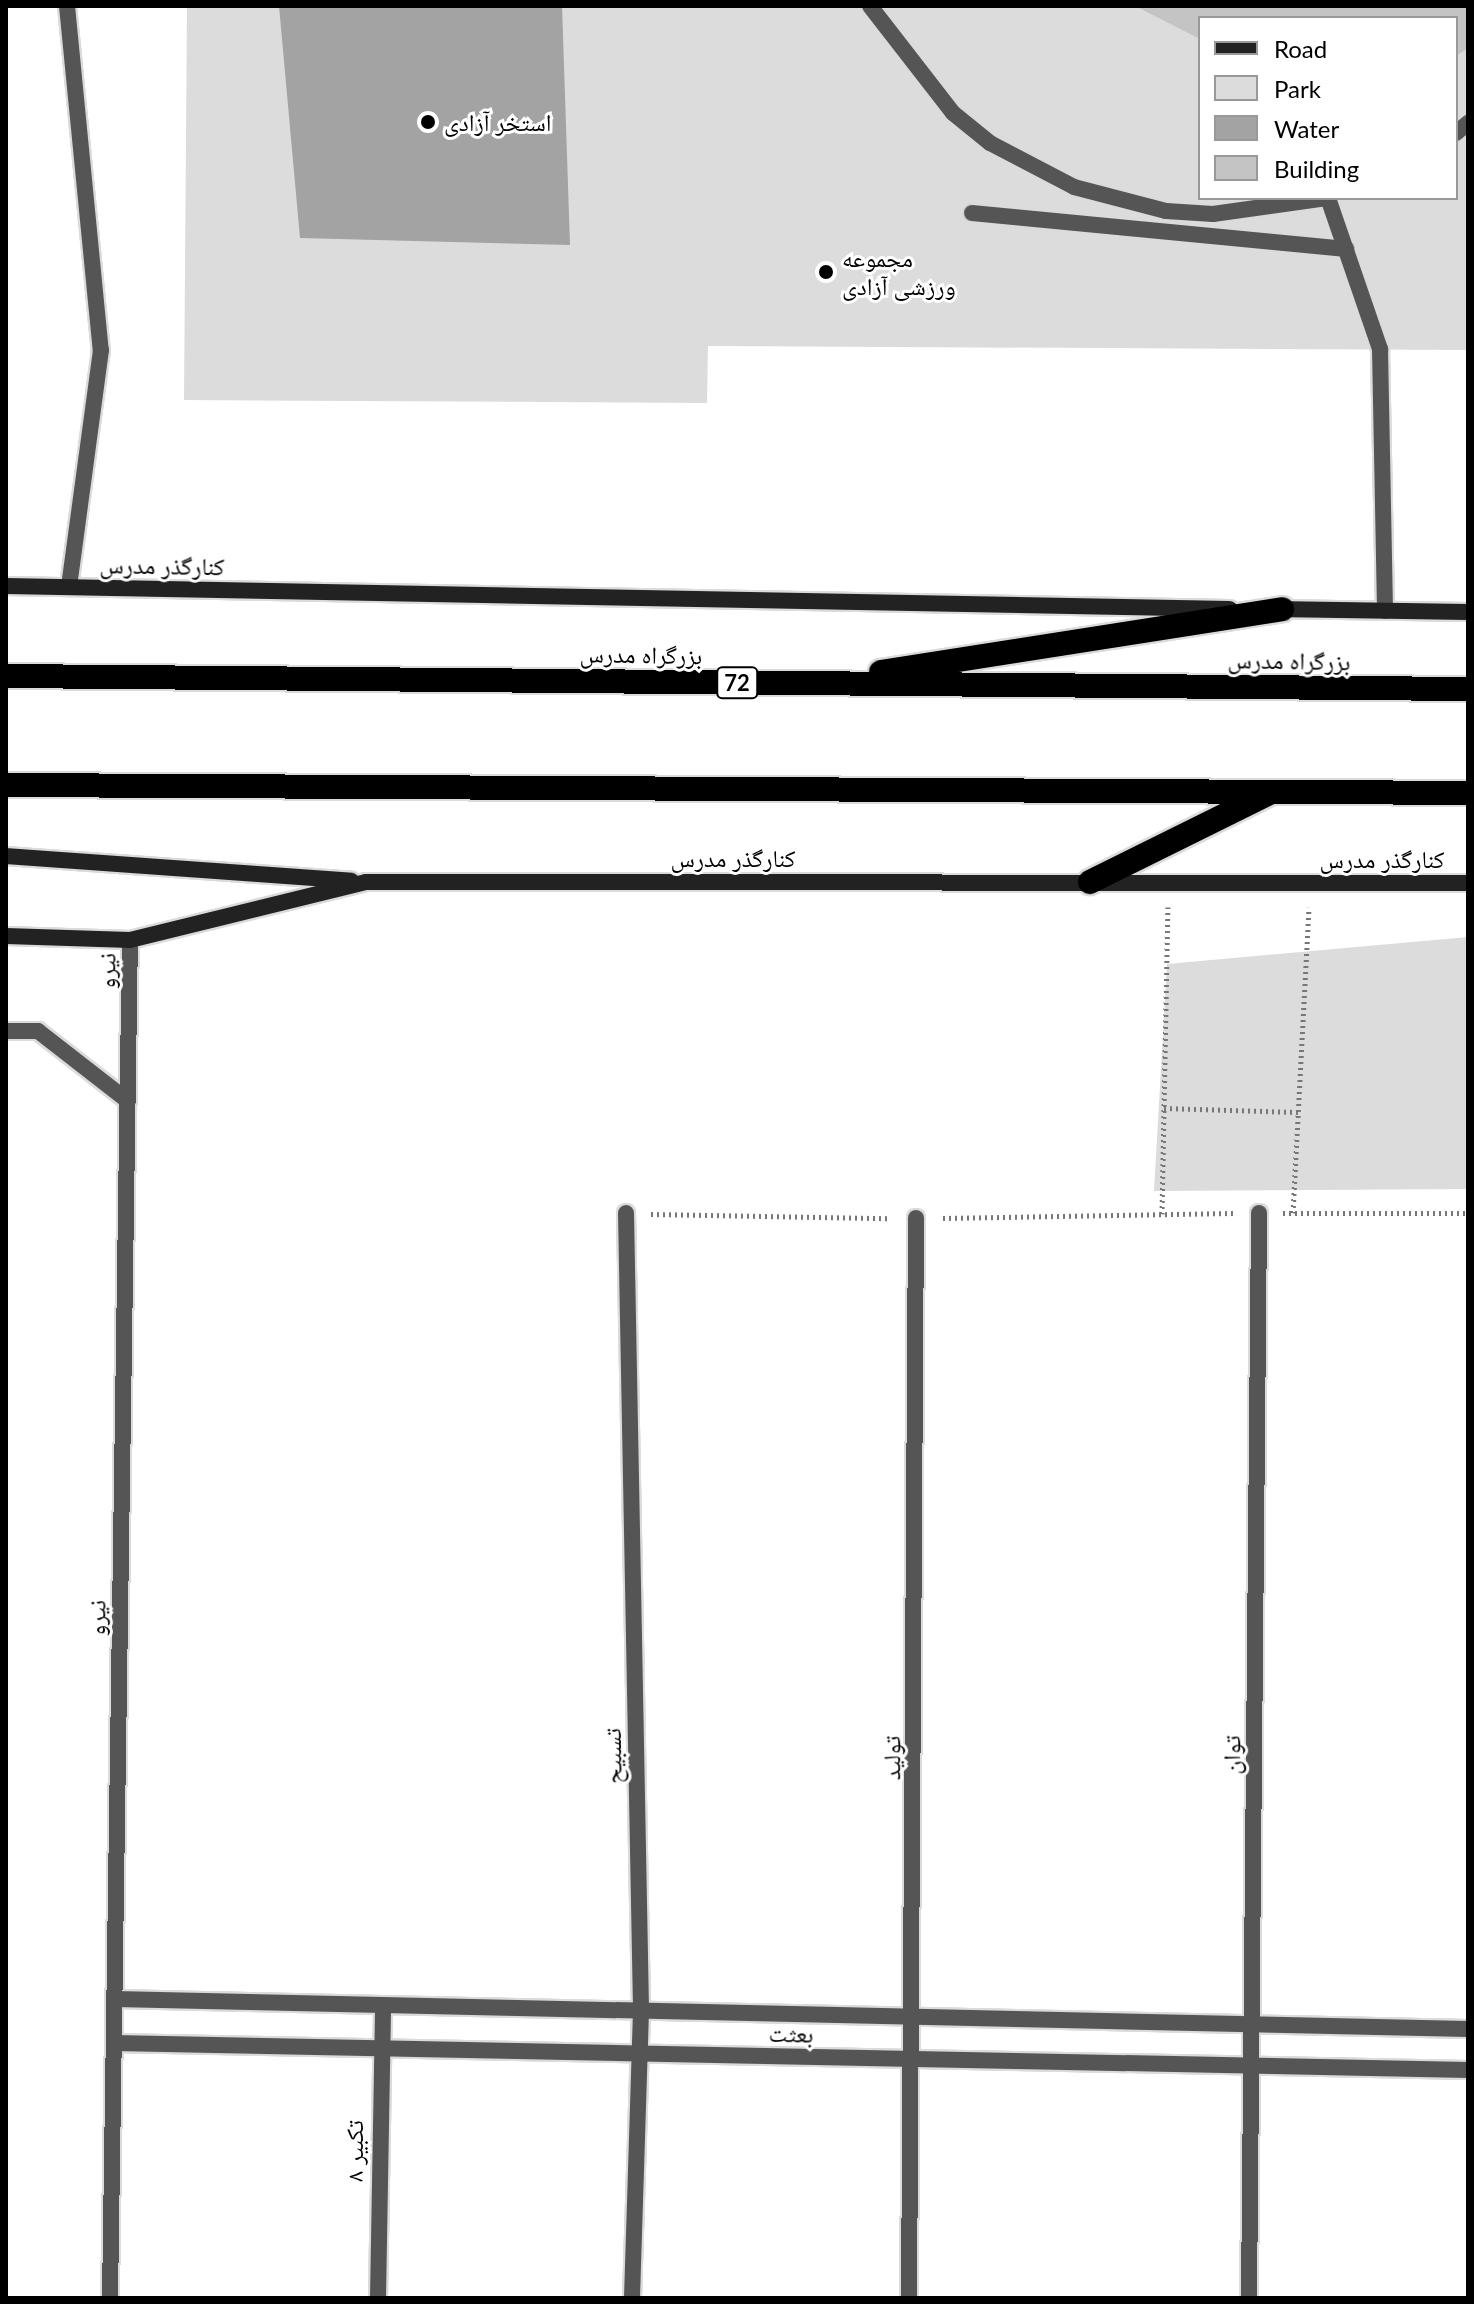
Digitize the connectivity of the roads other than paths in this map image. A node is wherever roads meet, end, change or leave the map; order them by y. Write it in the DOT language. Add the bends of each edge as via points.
graph roads {
  1 [pos="67,6"];
  2 [pos="870,6"];
  3 [pos="1313,200"];
  4 [pos="1328,200"];
  5 [pos="972,213"];
  6 [pos="1346,249"];
  7 [pos="6,586"];
  8 [pos="69,587"];
  9 [pos="1282,609"];
  10 [pos="1385,611"];
  11 [pos="1468,612"];
  12 [pos="6,676"];
  13 [pos="809,683"];
  14 [pos="1468,689"];
  15 [pos="6,785"];
  16 [pos="1272,791"];
  17 [pos="1468,793"];
  18 [pos="6,856"];
  19 [pos="366,882"];
  20 [pos="1090,882"];
  21 [pos="1468,883"];
  22 [pos="6,936"];
  23 [pos="130,940"];
  24 [pos="6,1031"];
  25 [pos="128,1101"];
  26 [pos="626,1213"];
  27 [pos="1259,1213"];
  28 [pos="916,1218"];
  29 [pos="115,1999"];
  30 [pos="383,2005"];
  31 [pos="641,2011"];
  32 [pos="915,2018"];
  33 [pos="1253,2024"];
  34 [pos="1468,2029"];
  35 [pos="114,2043"];
  36 [pos="379,2048"];
  37 [pos="636,2054"];
  38 [pos="914,2059"];
  39 [pos="1252,2063"];
  40 [pos="1468,2070"];
  41 [pos="110,2298"];
  42 [pos="378,2298"];
  43 [pos="632,2298"];
  44 [pos="909,2298"];
  45 [pos="1249,2298"];
  1 -- 8 [label="street" via="101,350"];
  2 -- 3 [label="street" via="953,113 990,143 1074,187 1166,211 1213,214"];
  4 -- 6 [label="street"];
  5 -- 6 [label="street"];
  6 -- 10 [label="street" via="1380,349"];
  7 -- 8 [label="street, کنارگذر مدرس"];
  8 -- 9 [label="street, کنارگذر مدرس"];
  9 -- 10 [label="street, کنارگذر مدرس"];
  9 -- 13 [label="highway"];
  10 -- 11 [label="street, کنارگذر مدرس"];
  12 -- 13 [label="highway, بزرگراه مدرس / 72"];
  13 -- 14 [label="highway, بزرگراه مدرس / 72"];
  15 -- 16 [label="highway"];
  16 -- 17 [label="highway"];
  16 -- 20 [label="highway"];
  18 -- 19 [label="street"];
  19 -- 20 [label="street, کنارگذر مدرس"];
  19 -- 23 [label="street, کنارگذر مدرس"];
  20 -- 21 [label="street, کنارگذر مدرس"];
  22 -- 23 [label="street, کنارگذر مدرس"];
  23 -- 25 [label="street, نیرو"];
  24 -- 25 [label="street" via="38,1031"];
  25 -- 29 [label="street, نیرو"];
  26 -- 31 [label="street, تسبیح"];
  27 -- 33 [label="street, توان"];
  28 -- 32 [label="street, تولید"];
  29 -- 30 [label="street, بعثت"];
  29 -- 35 [label="street, نیرو"];
  30 -- 31 [label="street, بعثت"];
  30 -- 36 [label="street, تکبیر ۸"];
  31 -- 32 [label="street, بعثت"];
  31 -- 37 [label="street, تسبیح"];
  32 -- 33 [label="street, بعثت"];
  32 -- 38 [label="street, تولید"];
  33 -- 34 [label="street, بعثت"];
  33 -- 39 [label="street, توان"];
  35 -- 36 [label="street, بعثت"];
  35 -- 41 [label="street, نیرو"];
  36 -- 37 [label="street, بعثت"];
  36 -- 42 [label="street, تکبیر ۸"];
  37 -- 38 [label="street, بعثت"];
  37 -- 43 [label="street, تسبیح"];
  38 -- 39 [label="street, بعثت"];
  38 -- 44 [label="street, تولید"];
  39 -- 40 [label="street, بعثت"];
  39 -- 45 [label="street, توان"];
}
